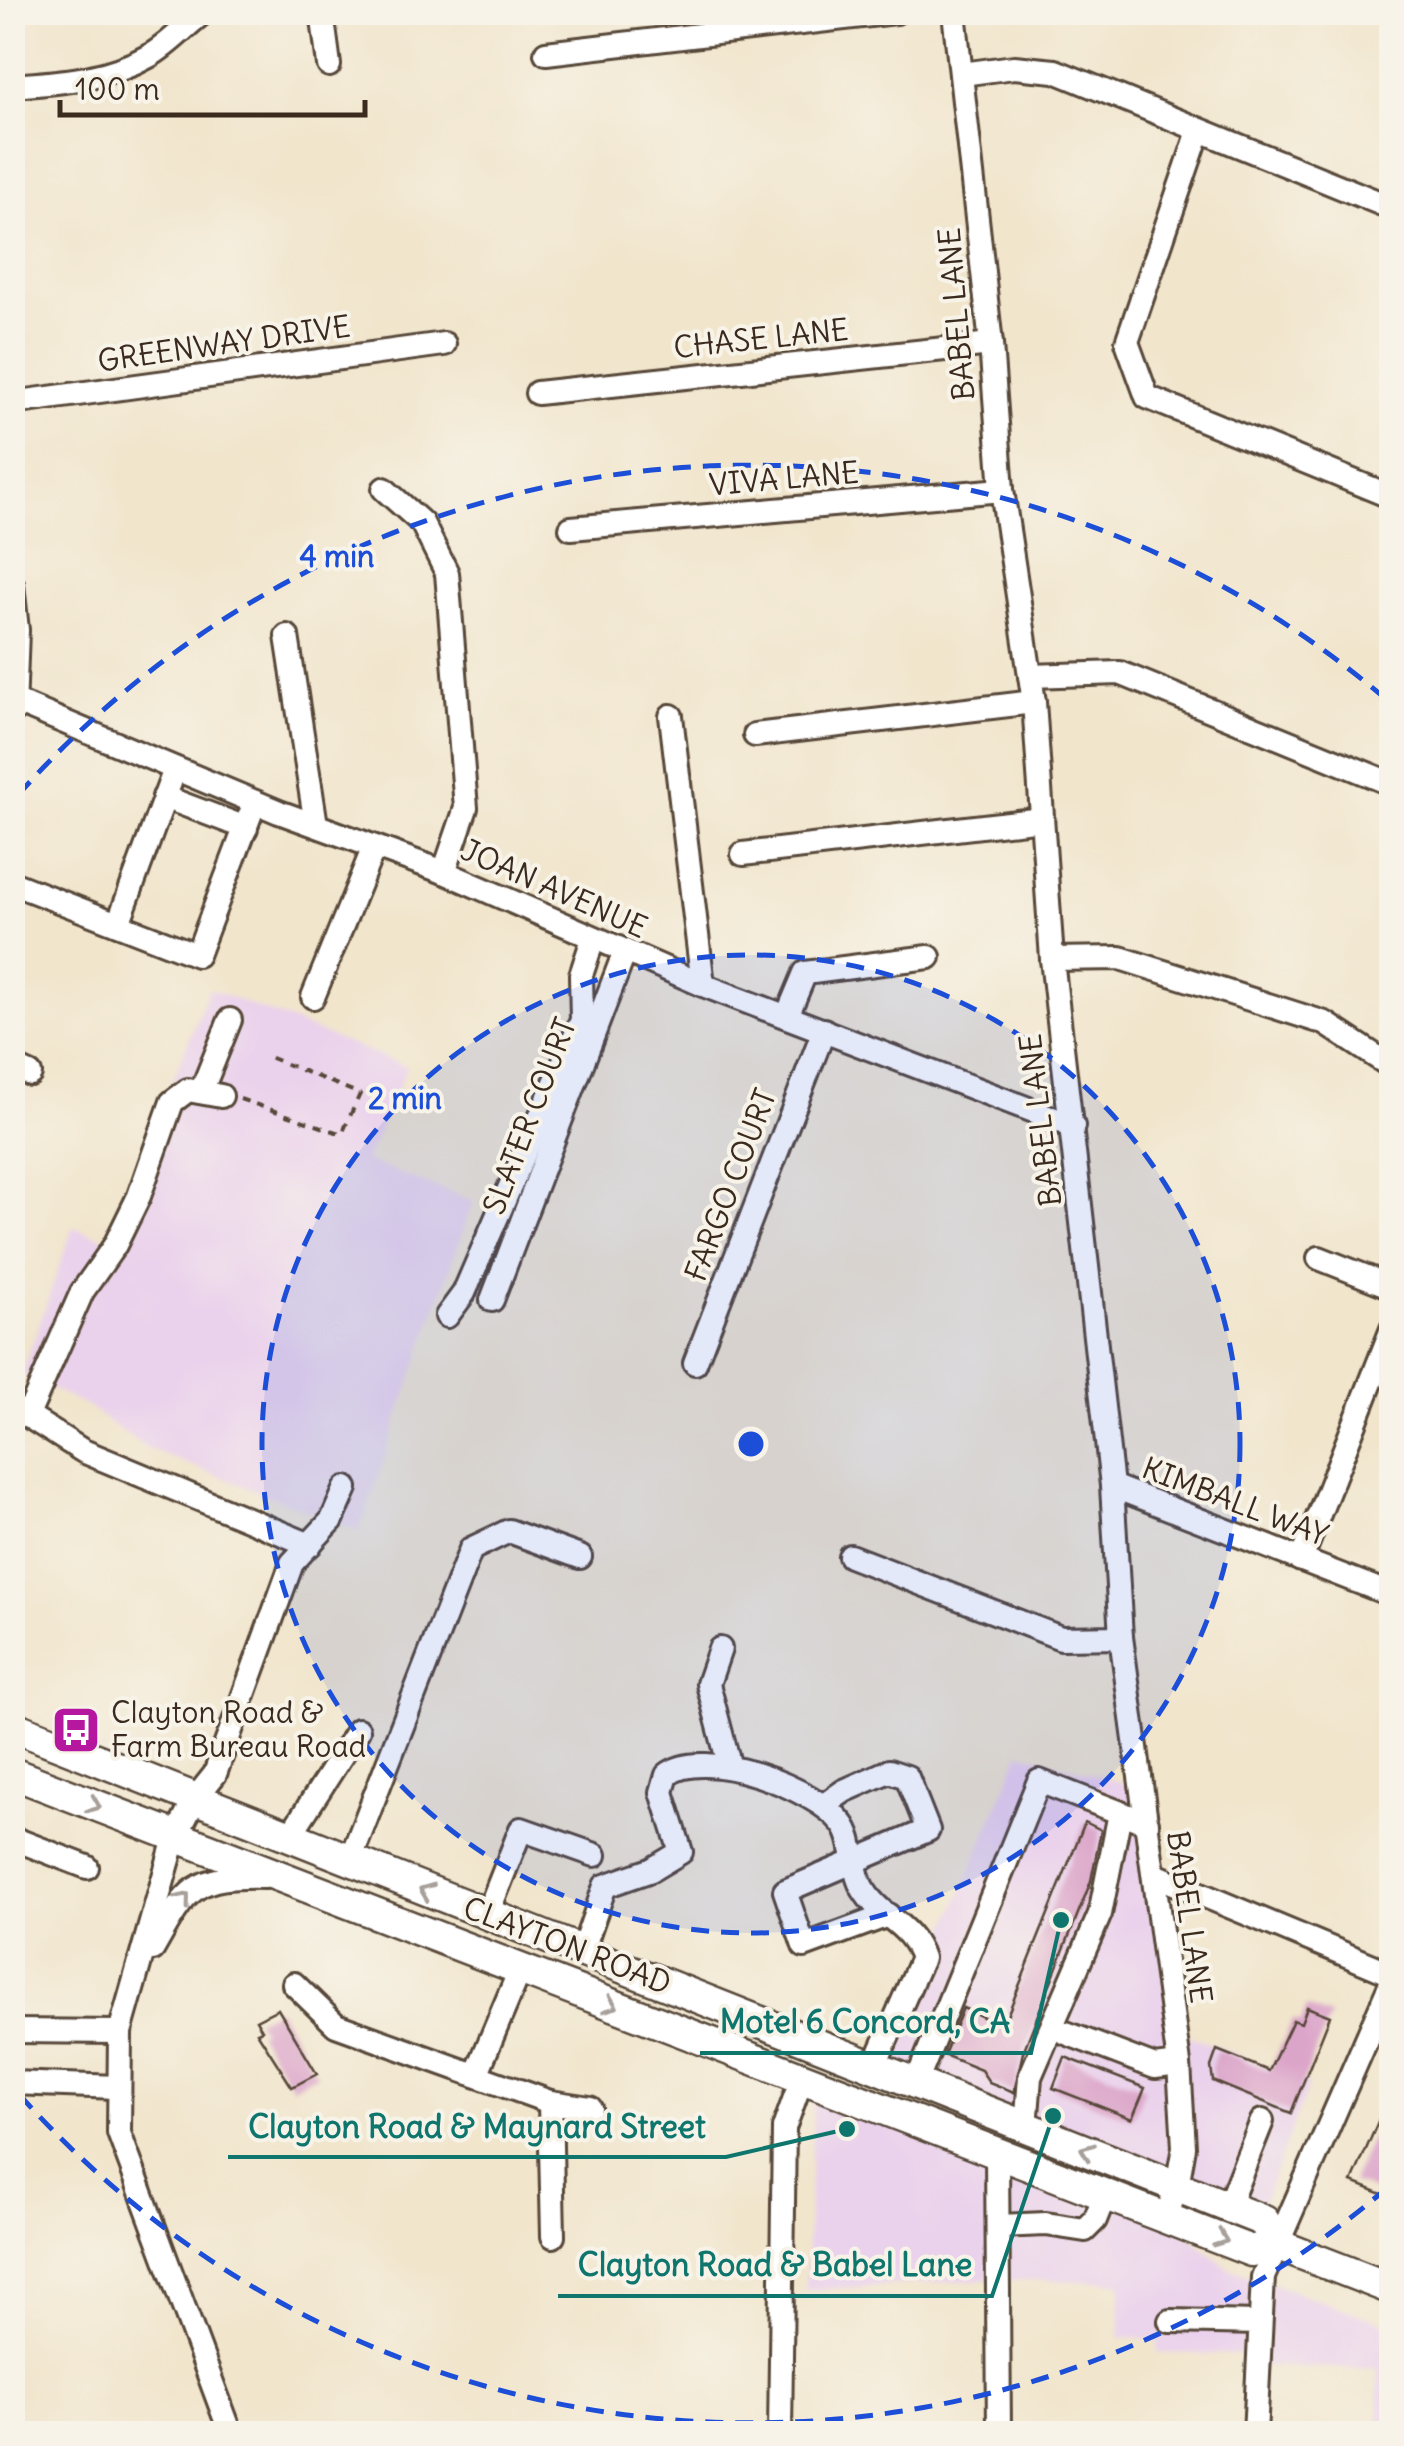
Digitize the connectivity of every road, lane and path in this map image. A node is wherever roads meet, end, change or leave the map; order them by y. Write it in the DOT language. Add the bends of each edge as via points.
graph roads {
  1 [pos="204,12"];
  2 [pos="322,12"];
  3 [pos="896,12"];
  4 [pos="954,12"];
  5 [pos="546,53"];
  6 [pos="329,64"];
  7 [pos="962,74"];
  8 [pos="12,86"];
  9 [pos="1199,130"];
  10 [pos="1392,208"];
  11 [pos="444,344"];
  12 [pos="991,344"];
  13 [pos="537,394"];
  14 [pos="12,403"];
  15 [pos="384,489"];
  16 [pos="1002,490"];
  17 [pos="1392,497"];
  18 [pos="571,528"];
  19 [pos="12,584"];
  20 [pos="287,636"];
  21 [pos="1030,676"];
  22 [pos="1034,702"];
  23 [pos="14,706"];
  24 [pos="671,716"];
  25 [pos="755,735"];
  26 [pos="174,769"];
  27 [pos="1392,784"];
  28 [pos="164,797"];
  29 [pos="255,802"];
  30 [pos="1042,819"];
  31 [pos="316,826"];
  32 [pos="246,828"];
  33 [pos="374,846"];
  34 [pos="743,854"];
  35 [pos="444,872"];
  36 [pos="12,883"];
  37 [pos="118,924"];
  38 [pos="593,940"];
  39 [pos="624,954"];
  40 [pos="929,957"];
  41 [pos="1052,959"];
  42 [pos="702,985"];
  43 [pos="313,996"];
  44 [pos="787,1016"];
  45 [pos="230,1020"];
  46 [pos="824,1030"];
  47 [pos="268,1057"];
  48 [pos="1392,1066"];
  49 [pos="211,1094"];
  50 [pos="1073,1126"];
  51 [pos="1319,1258"];
  52 [pos="1392,1287"];
  53 [pos="492,1300"];
  54 [pos="447,1316"];
  55 [pos="1392,1330"];
  56 [pos="695,1363"];
  57 [pos="20,1410"];
  58 [pos="1112,1486"];
  59 [pos="346,1488"];
  60 [pos="310,1544"];
  61 [pos="850,1556"];
  62 [pos="580,1557"];
  63 [pos="1301,1560"];
  64 [pos="1392,1595"];
  65 [pos="1121,1638"];
  66 [pos="720,1649"];
  67 [pos="12,1726"];
  68 [pos="358,1730"];
  69 [pos="729,1764"];
  70 [pos="12,1773"];
  71 [pos="195,1799"];
  72 [pos="824,1805"];
  73 [pos="1120,1813"];
  74 [pos="1147,1824"];
  75 [pos="290,1837"];
  76 [pos="12,1838"];
  77 [pos="175,1838"];
  78 [pos="595,1856"];
  79 [pos="350,1860"];
  80 [pos="854,1860"];
  81 [pos="87,1866"];
  82 [pos="1155,1875"];
  83 [pos="277,1877"];
  84 [pos="888,1914"];
  85 [pos="487,1915"];
  86 [pos="582,1952"];
  87 [pos="520,1970"];
  88 [pos="1392,1978"];
  89 [pos="134,1983"];
  90 [pos="294,1984"];
  91 [pos="12,2031"];
  92 [pos="120,2032"];
  93 [pos="1066,2032"];
  94 [pos="1179,2064"];
  95 [pos="874,2067"];
  96 [pos="476,2076"];
  97 [pos="802,2078"];
  98 [pos="916,2083"];
  99 [pos="12,2084"];
  100 [pos="118,2087"];
  101 [pos="550,2102"];
  102 [pos="590,2108"];
  103 [pos="1262,2121"];
  104 [pos="1026,2127"];
  105 [pos="997,2153"];
  106 [pos="1177,2186"];
  107 [pos="1105,2194"];
  108 [pos="1228,2206"];
  109 [pos="1166,2218"];
  110 [pos="998,2226"];
  111 [pos="553,2236"];
  112 [pos="1276,2244"];
  113 [pos="1392,2289"];
  114 [pos="1170,2321"];
  115 [pos="1260,2322"];
  116 [pos="231,2434"];
  117 [pos="780,2434"];
  118 [pos="999,2434"];
  119 [pos="1255,2434"];
  1 -- 8 [label="street" via="122,70"];
  2 -- 6 [label="street"];
  3 -- 5 [label="street"];
  4 -- 7 [label="street, BABEL LANE"];
  7 -- 9 [label="street" via="1014,67 1055,71"];
  7 -- 12 [label="street, BABEL LANE"];
  9 -- 10 [label="street"];
  9 -- 17 [label="street" via="1127,342 1147,397"];
  11 -- 14 [label="street, GREENWAY DRIVE"];
  12 -- 13 [label="street, CHASE LANE"];
  12 -- 16 [label="street, BABEL LANE"];
  15 -- 35 [label="street" via="422,523 447,573 466,808"];
  16 -- 18 [label="street, VIVA LANE"];
  16 -- 21 [label="street, BABEL LANE"];
  19 -- 23 [label="street"];
  20 -- 31 [label="street"];
  21 -- 22 [label="street, BABEL LANE"];
  21 -- 27 [label="street" via="1120,672"];
  22 -- 25 [label="street"];
  22 -- 30 [label="street, BABEL LANE"];
  23 -- 26 [label="street, JOAN AVENUE"];
  24 -- 42 [label="street"];
  26 -- 28 [label="street"];
  26 -- 29 [label="street, JOAN AVENUE"];
  28 -- 32 [label="street"];
  28 -- 37 [label="street"];
  29 -- 31 [label="street, JOAN AVENUE"];
  29 -- 32 [label="street"];
  30 -- 34 [label="street"];
  30 -- 41 [label="street, BABEL LANE"];
  31 -- 33 [label="street, JOAN AVENUE"];
  32 -- 37 [label="street" via="196,955"];
  33 -- 35 [label="street, JOAN AVENUE"];
  33 -- 43 [label="street"];
  35 -- 38 [label="street, JOAN AVENUE"];
  36 -- 37 [label="street"];
  38 -- 39 [label="street, JOAN AVENUE"];
  38 -- 54 [label="street" via="580,975 582,1020 464,1293"];
  39 -- 42 [label="street, JOAN AVENUE"];
  39 -- 53 [label="street, SLATER COURT"];
  40 -- 44 [label="street" via="805,973"];
  41 -- 48 [label="street" via="1120,958 1325,1024"];
  41 -- 50 [label="street, BABEL LANE"];
  42 -- 44 [label="street, JOAN AVENUE"];
  44 -- 46 [label="street, JOAN AVENUE"];
  45 -- 49 [label="street"];
  46 -- 50 [label="street, JOAN AVENUE"];
  46 -- 56 [label="street, FARGO COURT"];
  47 -- 49 [label="path" via="360,1094 342,1134 261,1103"];
  49 -- 57 [label="street" via="188,1090 172,1102 140,1196"];
  50 -- 58 [label="street, BABEL LANE"];
  51 -- 52 [label="street"];
  55 -- 63 [label="street"];
  57 -- 60 [label="street" via="83,1451"];
  58 -- 63 [label="street, KIMBALL WAY"];
  58 -- 65 [label="street, BABEL LANE"];
  59 -- 60 [label="street" via="332,1520"];
  60 -- 71 [label="street" via="292,1563 215,1774"];
  61 -- 65 [label="street" via="1061,1638"];
  62 -- 79 [label="street" via="509,1532 471,1549"];
  63 -- 64 [label="street, KIMBALL WAY"];
  65 -- 74 [label="street, BABEL LANE"];
  66 -- 69 [label="street" via="708,1684"];
  67 -- 71 [label="main road, CLAYTON ROAD"];
  68 -- 75 [label="street"];
  69 -- 72 [label="street"];
  69 -- 86 [label="street" via="692,1763 666,1775 662,1792 680,1852 605,1886"];
  70 -- 77 [label="main road, CLAYTON ROAD, one-way"];
  71 -- 75 [label="main road, CLAYTON ROAD"];
  71 -- 77 [label="street"];
  72 -- 80 [label="street" via="845,1826"];
  72 -- 80 [label="street" via="889,1771 908,1777 928,1830"];
  73 -- 74 [label="street"];
  73 -- 98 [label="street" via="1039,1781"];
  73 -- 104 [label="street" via="1100,1914 1030,2077"];
  74 -- 82 [label="street, BABEL LANE"];
  75 -- 79 [label="main road, CLAYTON ROAD"];
  76 -- 81 [label="street"];
  77 -- 83 [label="main road, CLAYTON ROAD"];
  77 -- 89 [label="street"];
  78 -- 85 [label="street" via="521,1829"];
  85 -- 79 [label="main road, CLAYTON ROAD, one-way"];
  80 -- 84 [label="street" via="861,1887"];
  80 -- 84 [label="street" via="785,1890 804,1946"];
  82 -- 88 [label="street"];
  82 -- 94 [label="street, BABEL LANE"];
  83 -- 87 [label="main road, CLAYTON ROAD"];
  89 -- 83 [label="street, one-way" via="195,1886 223,1876"];
  84 -- 95 [label="street" via="915,1936 922,1958"];
  85 -- 86 [label="main road, CLAYTON ROAD"];
  86 -- 95 [label="main road, CLAYTON ROAD"];
  87 -- 96 [label="street"];
  87 -- 97 [label="main road, CLAYTON ROAD, one-way"];
  88 -- 112 [label="street"];
  89 -- 92 [label="street"];
  90 -- 96 [label="street" via="336,2025"];
  91 -- 92 [label="street"];
  92 -- 100 [label="street"];
  93 -- 94 [label="street" via="1155,2066"];
  94 -- 106 [label="street, BABEL LANE" via="1184,2147"];
  95 -- 98 [label="main road, CLAYTON ROAD"];
  96 -- 101 [label="street"];
  97 -- 105 [label="main road, CLAYTON ROAD"];
  97 -- 117 [label="street" via="784,2128"];
  98 -- 104 [label="main road, CLAYTON ROAD"];
  99 -- 100 [label="street"];
  100 -- 116 [label="street" via="119,2132 138,2195"];
  101 -- 102 [label="street"];
  101 -- 111 [label="street"];
  103 -- 108 [label="street"];
  106 -- 104 [label="main road, CLAYTON ROAD, one-way"];
  105 -- 107 [label="main road, CLAYTON ROAD"];
  105 -- 110 [label="street"];
  106 -- 108 [label="main road, CLAYTON ROAD"];
  106 -- 109 [label="street, BABEL LANE"];
  107 -- 109 [label="main road, CLAYTON ROAD"];
  107 -- 110 [label="street" via="1086,2230"];
  108 -- 112 [label="main road, CLAYTON ROAD" via="1264,2221"];
  109 -- 112 [label="main road, CLAYTON ROAD, one-way" via="1251,2251"];
  110 -- 118 [label="street"];
  112 -- 113 [label="main road, CLAYTON ROAD"];
  112 -- 115 [label="street" via="1260,2288"];
  114 -- 115 [label="street"];
  115 -- 119 [label="street"];
}
